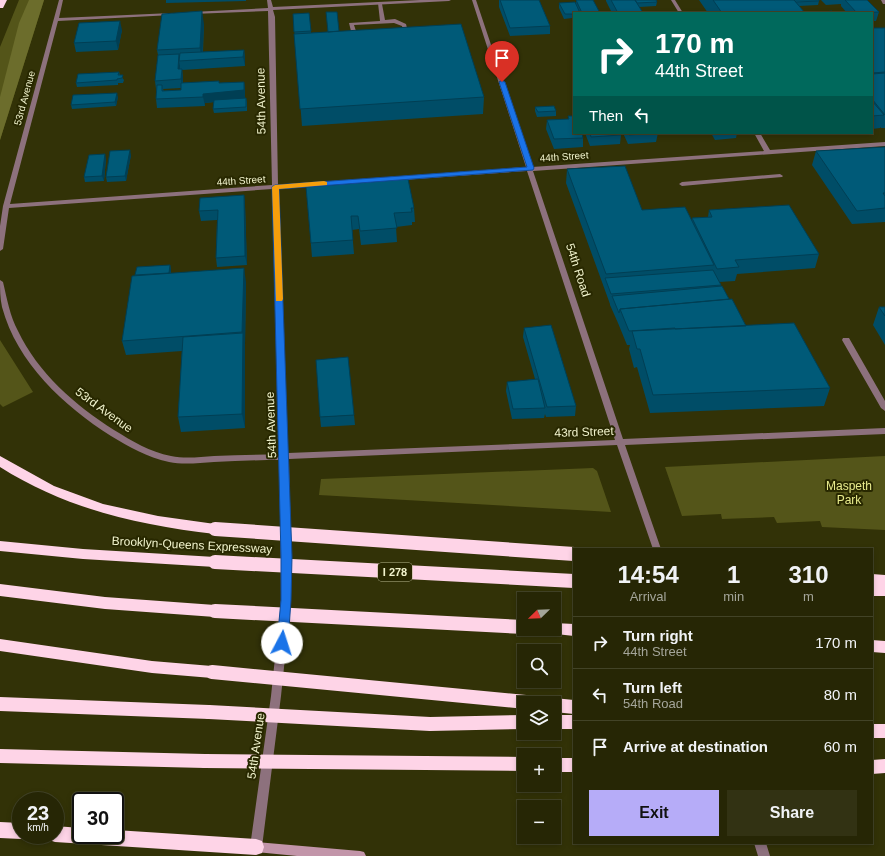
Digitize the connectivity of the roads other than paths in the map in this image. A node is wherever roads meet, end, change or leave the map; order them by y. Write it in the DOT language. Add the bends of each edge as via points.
graph roads {
  1 [pos="3,0"];
  2 [pos="61,0"];
  3 [pos="269,0"];
  4 [pos="449,0"];
  5 [pos="474,0"];
  6 [pos="673,0"];
  7 [pos="882,0"];
  8 [pos="885,3"];
  9 [pos="380,4"];
  10 [pos="0,6"];
  11 [pos="270,9"];
  12 [pos="680,12"];
  13 [pos="180,14"];
  14 [pos="188,14"];
  15 [pos="55,20"];
  16 [pos="383,22"];
  17 [pos="354,34"];
  18 [pos="407,35"];
  19 [pos="758,134"];
  20 [pos="885,144"];
  21 [pos="768,152"];
  22 [pos="531,168"];
  23 [pos="780,176"];
  24 [pos="682,184"];
  25 [pos="275,187"];
  26 [pos="6,206"];
  27 [pos="0,249"];
  28 [pos="0,282"];
  29 [pos="846,340"];
  30 [pos="885,408"];
  31 [pos="885,431"];
  32 [pos="620,443"];
  33 [pos="285,456"];
  34 [pos="0,461"];
  35 [pos="0,546"];
  36 [pos="657,548"];
  37 [pos="573,554"];
  38 [pos="873,580"];
  39 [pos="573,581"];
  40 [pos="885,581"];
  41 [pos="0,590"];
  42 [pos="873,590"];
  43 [pos="885,590"];
  44 [pos="517,628"];
  45 [pos="561,629"];
  46 [pos="573,630"];
  47 [pos="0,645"];
  48 [pos="873,646"];
  49 [pos="885,647"];
  50 [pos="517,701"];
  51 [pos="0,704"];
  52 [pos="561,706"];
  53 [pos="573,707"];
  54 [pos="517,722"];
  55 [pos="561,722"];
  56 [pos="573,722"];
  57 [pos="873,730"];
  58 [pos="885,731"];
  59 [pos="0,756"];
  60 [pos="517,764"];
  61 [pos="561,764"];
  62 [pos="573,765"];
  63 [pos="885,766"];
  64 [pos="873,767"];
  65 [pos="0,830"];
  66 [pos="12,831"];
  67 [pos="64,835"];
  68 [pos="760,844"];
  69 [pos="256,847"];
  70 [pos="360,856"];
  71 [pos="764,856"];
  1 -- 10 [label="highway"];
  2 -- 15 [label="street, 53rd Avenue"];
  3 -- 11 [label="street, 54th Avenue"];
  4 -- 9 [label="street"];
  5 -- 22 [label="street, 54th Road"];
  6 -- 12 [label="street"];
  7 -- 8 [label="street"];
  9 -- 11 [label="street"];
  9 -- 16 [label="street"];
  11 -- 14 [label="street"];
  11 -- 25 [label="street, 54th Avenue"];
  13 -- 15 [label="street"];
  15 -- 26 [label="street, 53rd Avenue"];
  16 -- 17 [label="street" via="351,24"];
  16 -- 18 [label="street" via="395,21 404,25"];
  19 -- 21 [label="street"];
  20 -- 21 [label="street, 44th Street"];
  21 -- 22 [label="street, 44th Street"];
  22 -- 25 [label="street, 44th Street"];
  22 -- 32 [label="street, 54th Road"];
  23 -- 24 [label="street"];
  25 -- 26 [label="street, 44th Street"];
  25 -- 33 [label="street, 54th Avenue"];
  26 -- 27 [label="street, 53rd Avenue"];
  28 -- 33 [label="street, 53rd Avenue" via="12,327 31,359 60,392 84,414 111,432 140,449 165,458 199,460"];
  29 -- 30 [label="street"];
  31 -- 32 [label="street, 43rd Street"];
  32 -- 33 [label="street, 43rd Street"];
  32 -- 36 [label="street, 54th Road"];
  33 -- 69 [label="street, 54th Avenue" via="286,600"];
  34 -- 37 [label="highway, bridge" via="56,493 112,513 147,521 215,529"];
  35 -- 39 [label="highway, Brooklyn-Queens Expressway / I 278, bridge" via="83,554"];
  38 -- 40 [label="highway"];
  41 -- 44 [label="highway, bridge" via="106,603 214,611"];
  42 -- 43 [label="highway"];
  45 -- 46 [label="highway"];
  47 -- 50 [label="highway, bridge" via="152,667"];
  48 -- 49 [label="highway"];
  51 -- 54 [label="highway, bridge" via="430,724"];
  52 -- 53 [label="highway"];
  55 -- 56 [label="highway"];
  57 -- 58 [label="highway"];
  59 -- 60 [label="highway, bridge"];
  61 -- 62 [label="highway"];
  63 -- 64 [label="highway"];
  65 -- 66 [label="highway"];
  67 -- 69 [label="highway"];
  68 -- 71 [label="street"];
  69 -- 70 [label="main road"];
}
